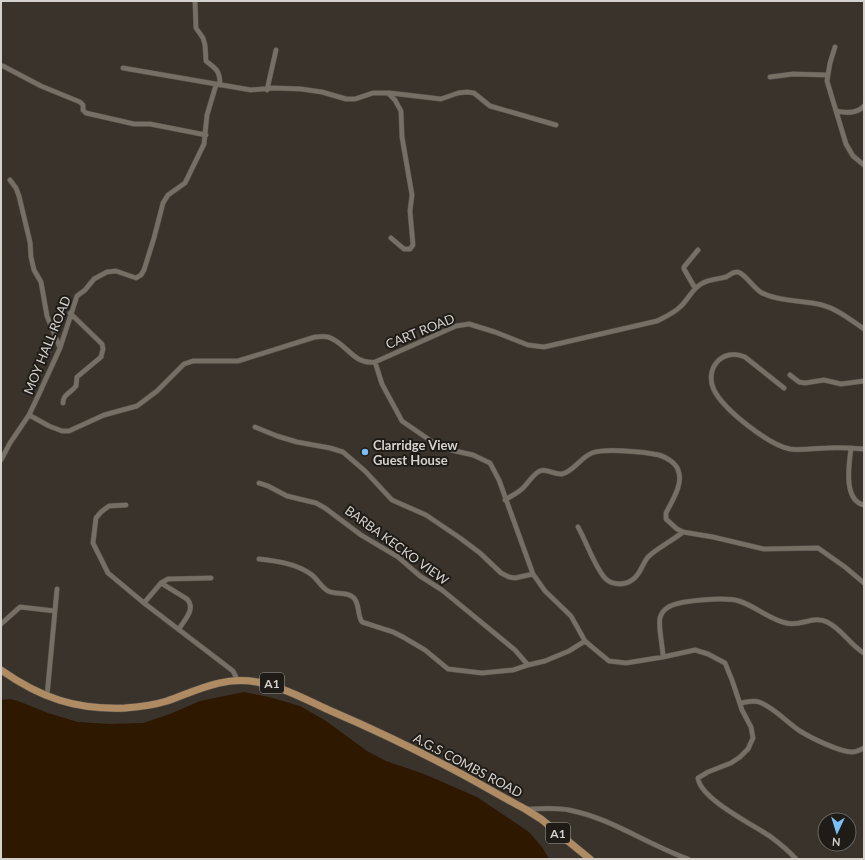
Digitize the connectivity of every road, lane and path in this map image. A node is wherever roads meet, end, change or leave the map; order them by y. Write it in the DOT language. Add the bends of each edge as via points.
graph roads {
  1 [pos="195,1"];
  2 [pos="835,47"];
  3 [pos="276,50"];
  4 [pos="3,66"];
  5 [pos="123,68"];
  6 [pos="827,75"];
  7 [pos="770,77"];
  8 [pos="218,85"];
  9 [pos="267,90"];
  10 [pos="388,93"];
  11 [pos="864,106"];
  12 [pos="836,111"];
  13 [pos="556,125"];
  14 [pos="206,135"];
  15 [pos="864,165"];
  16 [pos="10,180"];
  17 [pos="391,238"];
  18 [pos="698,250"];
  19 [pos="695,288"];
  20 [pos="70,313"];
  21 [pos="864,329"];
  22 [pos="60,348"];
  23 [pos="375,362"];
  24 [pos="790,376"];
  25 [pos="864,381"];
  26 [pos="784,388"];
  27 [pos="63,403"];
  28 [pos="30,415"];
  29 [pos="255,427"];
  30 [pos="851,448"];
  31 [pos="864,448"];
  32 [pos="1,460"];
  33 [pos="259,483"];
  34 [pos="505,500"];
  35 [pos="864,504"];
  36 [pos="126,505"];
  37 [pos="578,528"];
  38 [pos="683,532"];
  39 [pos="259,559"];
  40 [pos="533,574"];
  41 [pos="211,578"];
  42 [pos="161,583"];
  43 [pos="864,583"];
  44 [pos="57,590"];
  45 [pos="144,603"];
  46 [pos="55,611"];
  47 [pos="1,624"];
  48 [pos="179,629"];
  49 [pos="585,641"];
  50 [pos="864,653"];
  51 [pos="663,657"];
  52 [pos="1,665"];
  53 [pos="528,665"];
  54 [pos="1,670"];
  55 [pos="238,680"];
  56 [pos="47,694"];
  57 [pos="741,703"];
  58 [pos="864,748"];
  59 [pos="525,809"];
  60 [pos="590,859"];
  61 [pos="688,859"];
  62 [pos="796,859"];
  1 -- 8 [label="street" via="196,28 203,38 206,61 216,68 220,77"];
  2 -- 6 [label="street"];
  3 -- 9 [label="street"];
  4 -- 14 [label="street" via="41,86 80,102 86,113 134,124 150,124"];
  5 -- 8 [label="street"];
  6 -- 7 [label="street" via="793,74"];
  6 -- 12 [label="street"];
  8 -- 9 [label="street"];
  8 -- 14 [label="street, MOY HALL ROAD" via="207,114"];
  9 -- 10 [label="street" via="301,89 346,99"];
  10 -- 13 [label="street" via="441,99 458,93 474,93 490,106"];
  10 -- 17 [label="street" via="401,111 402,137 412,195 410,211 413,245 410,249 404,249"];
  11 -- 12 [label="street" via="856,112"];
  12 -- 15 [label="street" via="846,144 853,156"];
  14 -- 20 [label="street, MOY HALL ROAD" via="185,183 168,195 163,203 141,275 136,278 116,271 107,272 94,279 77,296"];
  16 -- 22 [label="street" via="19,196 34,270 41,282 47,316"];
  18 -- 19 [label="street" via="684,267"];
  19 -- 21 [label="street" via="702,283 737,272 761,293 774,298 823,305 848,317"];
  19 -- 23 [label="street, CART ROAD" via="680,308 657,321 544,347 528,345 468,324 456,326"];
  20 -- 22 [label="street, MOY HALL ROAD"];
  20 -- 27 [label="street" via="102,344 103,352 101,357 77,377 76,386 63,398"];
  22 -- 28 [label="street, MOY HALL ROAD"];
  23 -- 28 [label="street, CART ROAD" via="367,363 358,359 336,340 315,337 238,361 193,361 184,364 157,391 137,406 104,415 69,431 49,426"];
  23 -- 34 [label="street" via="382,384 402,421 431,441 451,450 473,454 490,463"];
  24 -- 25 [label="street" via="805,383 824,380 841,384"];
  26 -- 30 [label="street" via="738,354 720,358 712,371 714,389 726,408 760,434 790,449"];
  28 -- 32 [label="street, MOY HALL ROAD"];
  29 -- 40 [label="street" via="297,442 342,452 365,471 392,500 426,515 480,553 501,573 515,578"];
  30 -- 31 [label="street"];
  30 -- 35 [label="street" via="850,494 854,500"];
  33 -- 53 [label="street, BARBA KECKO VIEW" via="287,496 316,503 398,557 515,650"];
  34 -- 38 [label="street" via="522,489 537,472 543,470 562,474 592,453 624,451 660,456 671,461 678,470 680,481 666,513 666,519"];
  34 -- 40 [label="street"];
  36 -- 45 [label="street" via="109,506 101,512 96,518 93,543 108,573"];
  37 -- 38 [label="street" via="604,577 613,584 632,580 654,551"];
  38 -- 43 [label="street" via="764,549 818,548"];
  39 -- 53 [label="street" via="303,569 315,577 326,590 350,596 356,601 362,622 404,637 448,669 482,673 513,670"];
  40 -- 49 [label="street" via="549,595 571,616"];
  41 -- 42 [label="street" via="168,579"];
  42 -- 45 [label="street"];
  42 -- 48 [label="street" via="190,602 190,611"];
  44 -- 46 [label="street"];
  45 -- 48 [label="street"];
  46 -- 47 [label="street" via="20,606"];
  46 -- 56 [label="street"];
  48 -- 55 [label="street" via="233,671"];
  49 -- 51 [label="street" via="609,661 626,663"];
  49 -- 53 [label="street" via="559,656"];
  50 -- 51 [label="street" via="826,621 820,619 784,623 733,599 675,604 667,607 660,618"];
  51 -- 57 [label="street" via="695,650 716,657 725,663"];
  52 -- 56 [label="main road, A.G.S COMBS ROAD / A1"];
  54 -- 56 [label="main road, A.G.S COMBS ROAD / A1" via="25,686"];
  55 -- 56 [label="main road, A.G.S COMBS ROAD / A1" via="229,678 207,683 163,699 129,705 92,704"];
  55 -- 59 [label="main road, A.G.S COMBS ROAD / A1" via="258,679 287,686 421,748 514,798"];
  57 -- 58 [label="street" via="760,702 800,731 844,751 852,752"];
  57 -- 62 [label="street" via="751,727 751,744 740,757 708,772 698,778 698,782 704,792 747,823 771,836"];
  59 -- 60 [label="main road, A1"];
  59 -- 61 [label="street" via="558,808 581,813"];
}
